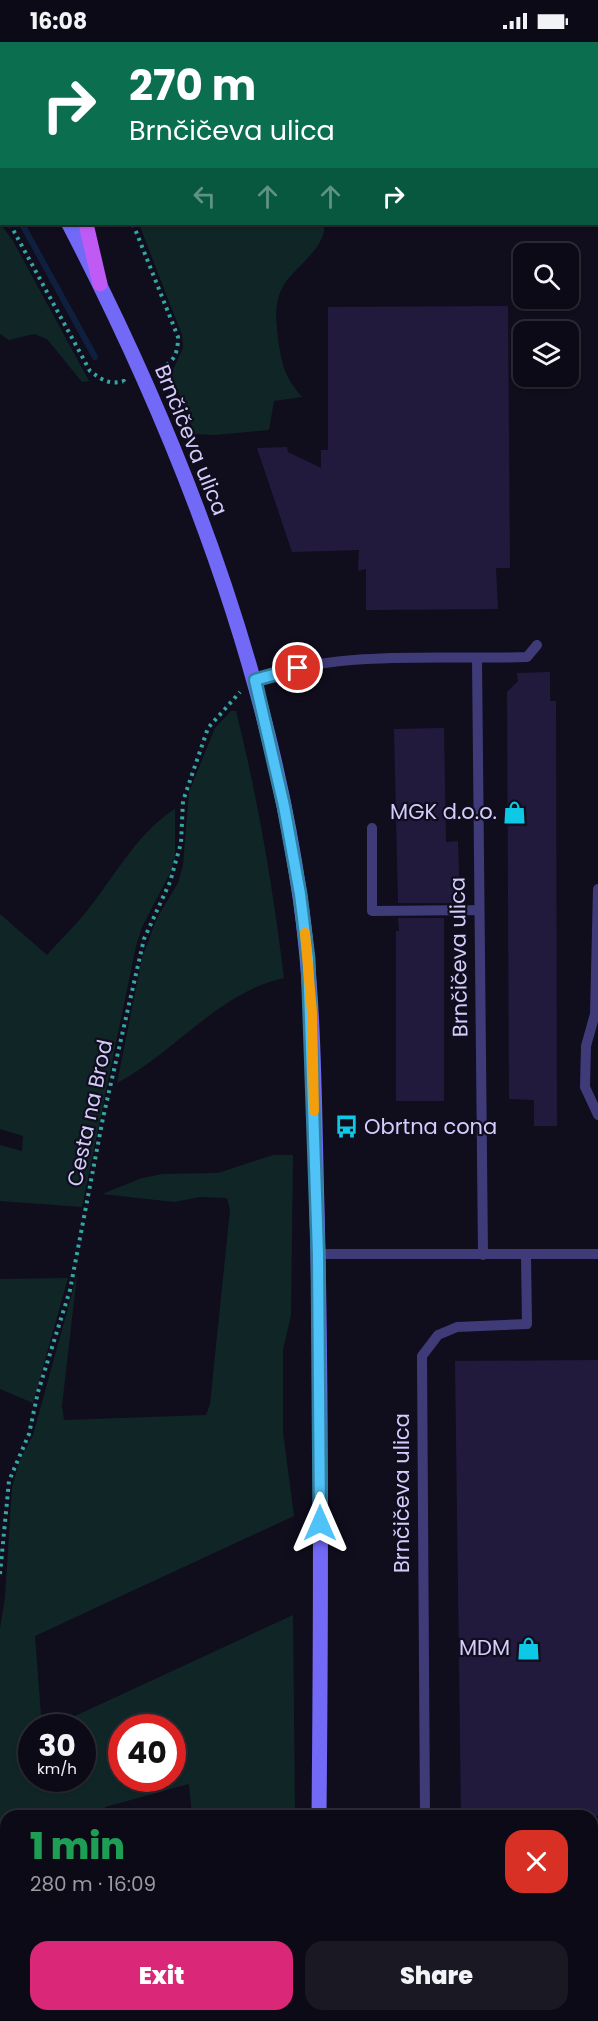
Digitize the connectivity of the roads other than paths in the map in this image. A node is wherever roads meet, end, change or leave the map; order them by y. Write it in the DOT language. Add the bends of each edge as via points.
graph roads {
  1 [pos="70,225"];
  2 [pos="86,225"];
  3 [pos="100,284"];
  4 [pos="537,645"];
  5 [pos="477,659"];
  6 [pos="247,681"];
  7 [pos="372,828"];
  8 [pos="598,889"];
  9 [pos="479,910"];
  10 [pos="596,998"];
  11 [pos="598,1115"];
  12 [pos="318,1254"];
  13 [pos="598,1254"];
  14 [pos="483,1255"];
  15 [pos="526,1255"];
  16 [pos="319,1810"];
  17 [pos="425,1810"];
  1 -- 3 [label="street, Brnčičeva ulica"];
  2 -- 3 [label="main road"];
  3 -- 6 [label="street, Brnčičeva ulica" via="185,477"];
  4 -- 5 [label="lane" via="527,657"];
  5 -- 6 [label="lane" via="340,660"];
  5 -- 9 [label="lane, Brnčičeva ulica"];
  6 -- 12 [label="street, Brnčičeva ulica" via="286,817 300,894 308,959"];
  7 -- 9 [label="lane" via="372,911"];
  8 -- 10 [label="lane"];
  9 -- 14 [label="lane, Brnčičeva ulica"];
  10 -- 11 [label="lane" via="586,1046 585,1086"];
  12 -- 14 [label="lane"];
  12 -- 16 [label="street, Brnčičeva ulica"];
  13 -- 15 [label="lane"];
  14 -- 15 [label="lane"];
  15 -- 17 [label="lane, Brnčičeva ulica" via="527,1324 457,1327 438,1335 422,1356"];
}
